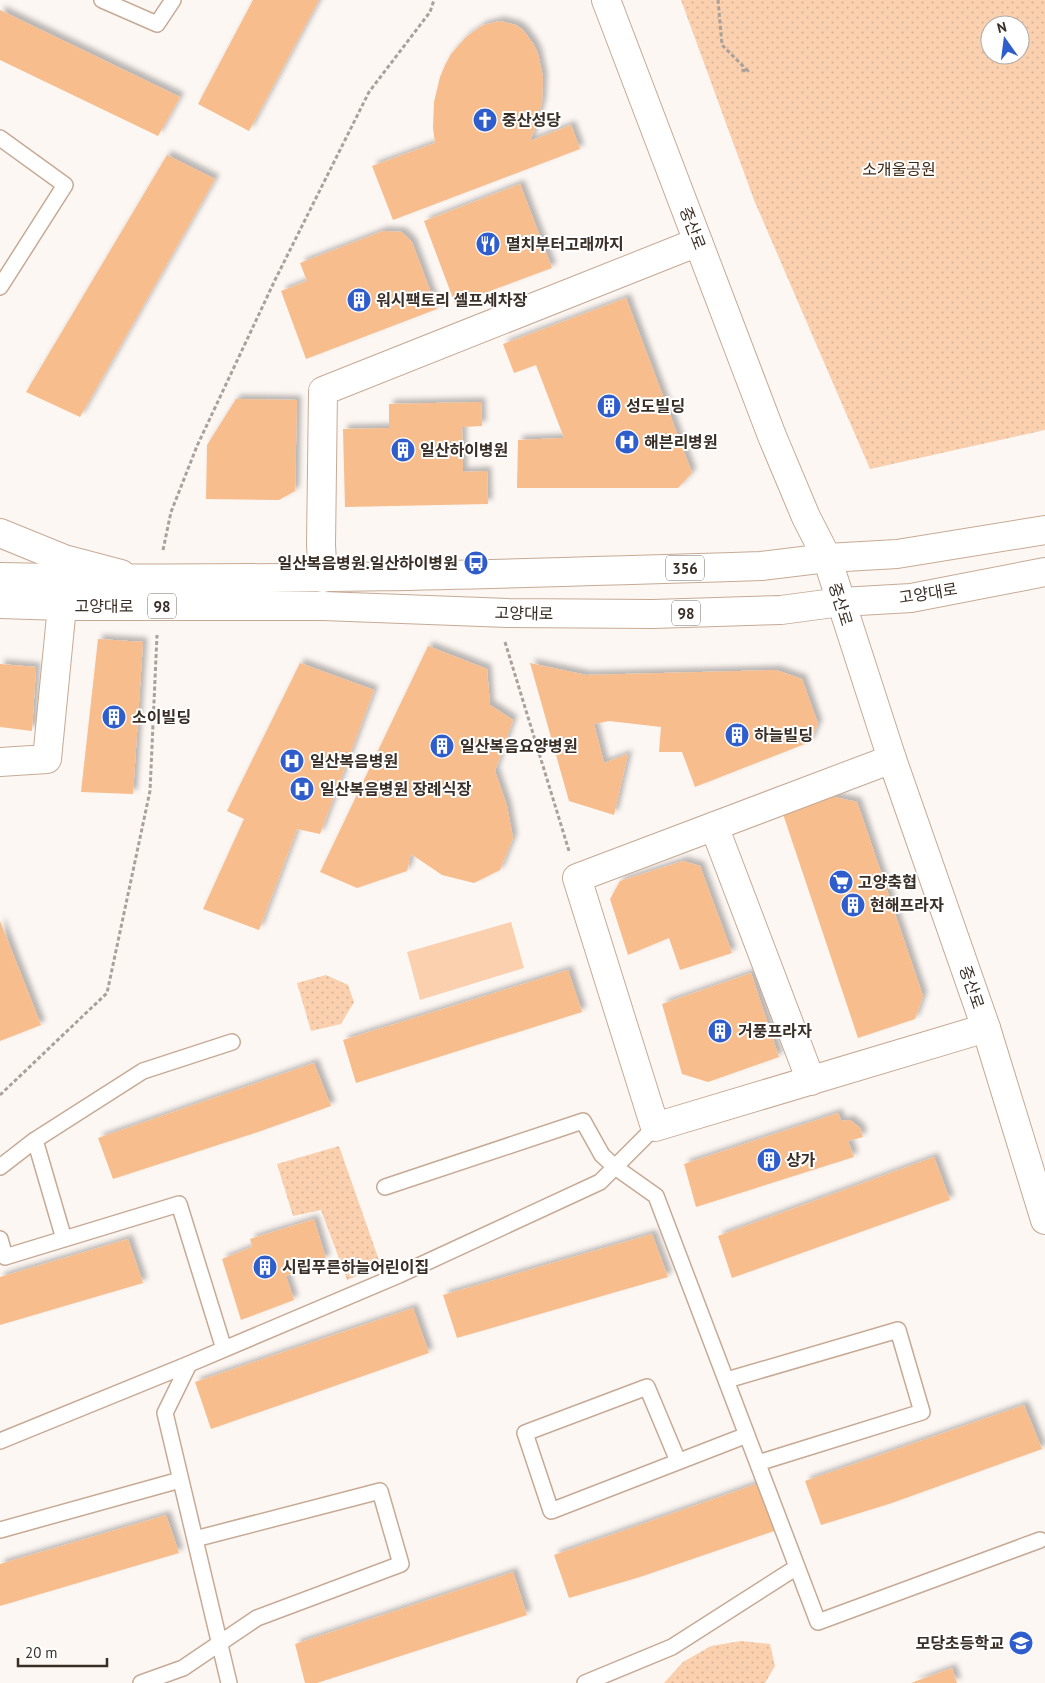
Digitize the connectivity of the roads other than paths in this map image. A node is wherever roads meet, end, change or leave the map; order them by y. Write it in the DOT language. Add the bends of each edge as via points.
graph roads {
  1 [pos="102,0"];
  2 [pos="173,0"];
  3 [pos="606,0"];
  4 [pos="0,138"];
  5 [pos="698,242"];
  6 [pos="0,288"];
  7 [pos="1045,530"];
  8 [pos="0,533"];
  9 [pos="827,558"];
  10 [pos="1045,572"];
  11 [pos="0,577"];
  12 [pos="323,578"];
  13 [pos="139,579"];
  14 [pos="841,602"];
  15 [pos="0,604"];
  16 [pos="62,606"];
  17 [pos="892,759"];
  18 [pos="0,762"];
  19 [pos="714,826"];
  20 [pos="986,1028"];
  21 [pos="232,1042"];
  22 [pos="811,1081"];
  23 [pos="655,1127"];
  24 [pos="35,1140"];
  25 [pos="0,1167"];
  26 [pos="615,1167"];
  27 [pos="386,1187"];
  28 [pos="1045,1220"];
  29 [pos="0,1238"];
  30 [pos="64,1239"];
  31 [pos="224,1349"];
  32 [pos="189,1364"];
  33 [pos="727,1380"];
  34 [pos="747,1435"];
  35 [pos="0,1441"];
  36 [pos="678,1461"];
  37 [pos="758,1463"];
  38 [pos="180,1480"];
  39 [pos="0,1530"];
  40 [pos="194,1539"];
  41 [pos="1040,1540"];
  42 [pos="797,1567"];
  43 [pos="219,1643"];
  44 [pos="141,1683"];
  45 [pos="229,1683"];
  46 [pos="585,1683"];
  1 -- 2 [label="lane" via="157,24"];
  3 -- 5 [label="main road, 중산로"];
  4 -- 6 [label="lane" via="66,185"];
  5 -- 9 [label="main road, 중산로" via="772,436"];
  5 -- 12 [label="main road" via="323,391"];
  7 -- 9 [label="main road, 고양대로 / 356" via="897,554"];
  8 -- 13 [label="main road" via="64,559"];
  9 -- 12 [label="main road, 고양대로 / 356" via="761,566"];
  9 -- 14 [label="main road, 중산로"];
  10 -- 14 [label="main road, 고양대로 / 98" via="911,598"];
  11 -- 13 [label="main road, 고양대로 / 356"];
  12 -- 13 [label="main road, 고양대로 / 356"];
  14 -- 16 [label="main road, 고양대로 / 98" via="781,610 653,614 508,613 323,606"];
  14 -- 17 [label="main road, 중산로"];
  15 -- 16 [label="main road, 고양대로 / 98"];
  16 -- 18 [label="main road" via="47,759"];
  17 -- 19 [label="main road"];
  17 -- 20 [label="main road, 중산로"];
  19 -- 22 [label="main road"];
  19 -- 23 [label="main road" via="577,878"];
  20 -- 22 [label="main road"];
  20 -- 28 [label="main road, 중산로"];
  21 -- 24 [label="lane" via="143,1071"];
  22 -- 23 [label="main road"];
  23 -- 26 [label="lane"];
  24 -- 25 [label="lane"];
  24 -- 30 [label="lane"];
  26 -- 27 [label="lane" via="602,1155 582,1121"];
  26 -- 31 [label="lane" via="600,1182 399,1275"];
  26 -- 33 [label="lane" via="656,1196"];
  29 -- 30 [label="lane" via="5,1258"];
  30 -- 31 [label="lane" via="179,1204"];
  31 -- 32 [label="lane"];
  32 -- 35 [label="lane"];
  32 -- 38 [label="lane" via="165,1413"];
  33 -- 34 [label="lane"];
  33 -- 37 [label="lane" via="898,1330 922,1412"];
  34 -- 36 [label="lane"];
  34 -- 37 [label="lane"];
  36 -- 36 [label="lane" via="551,1511 525,1433 647,1387"];
  37 -- 42 [label="lane"];
  38 -- 39 [label="lane"];
  38 -- 40 [label="lane"];
  40 -- 43 [label="lane"];
  40 -- 43 [label="lane" via="380,1491 401,1564 257,1618"];
  41 -- 42 [label="lane" via="818,1622"];
  42 -- 46 [label="lane" via="672,1647"];
  43 -- 44 [label="lane" via="183,1668"];
  43 -- 45 [label="lane"];
}
